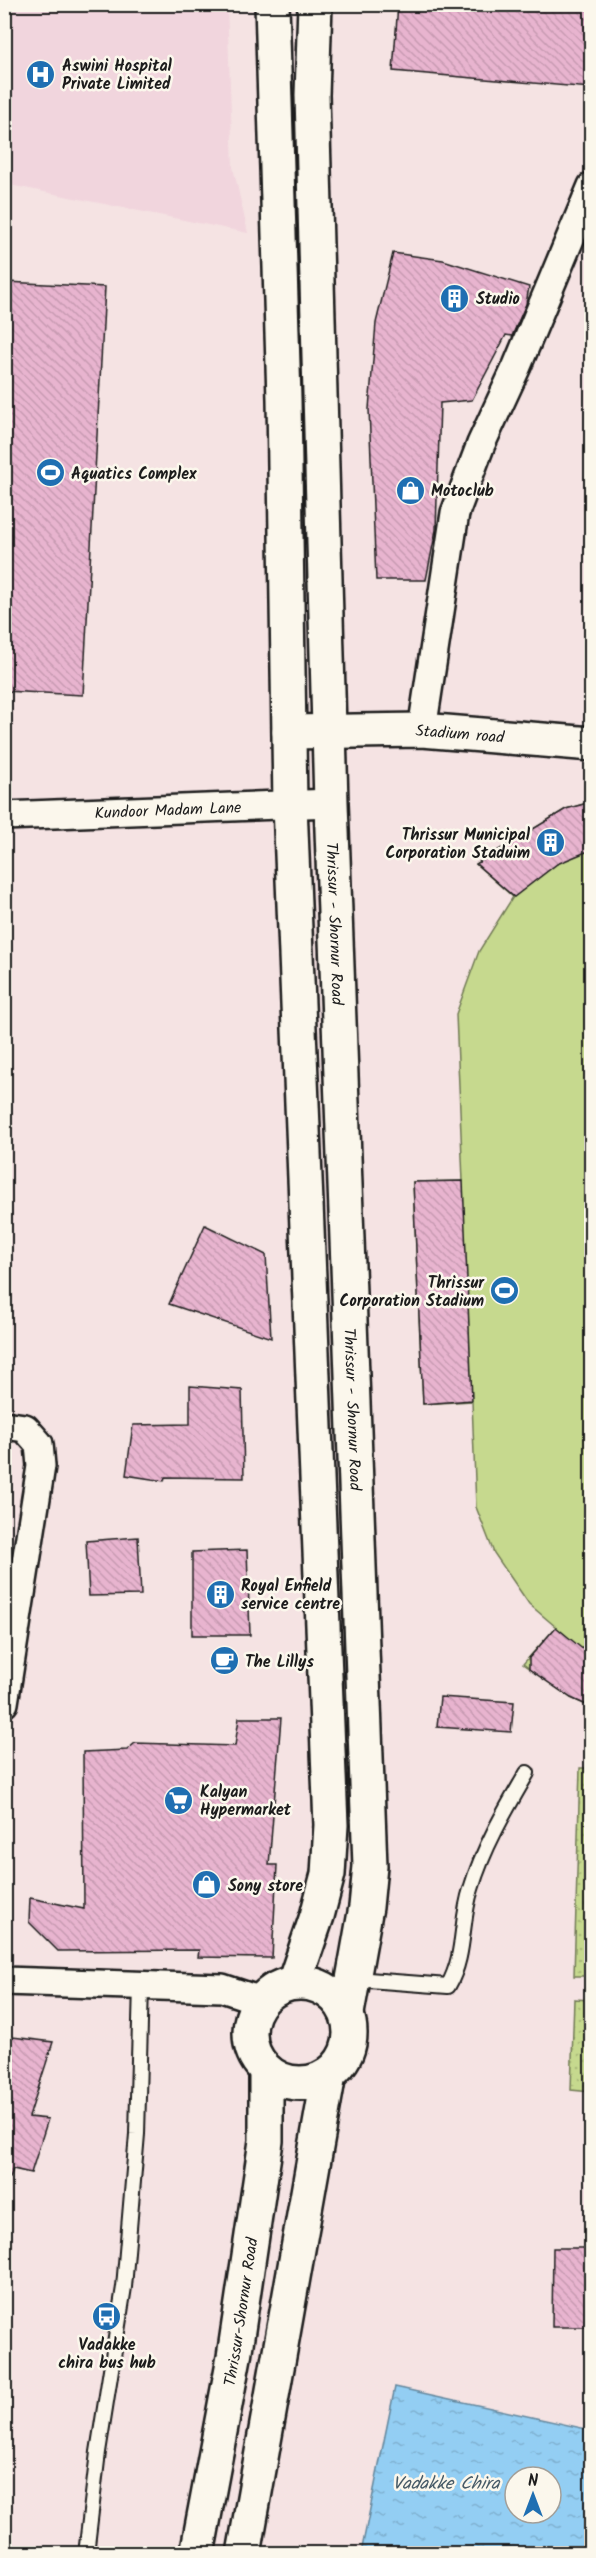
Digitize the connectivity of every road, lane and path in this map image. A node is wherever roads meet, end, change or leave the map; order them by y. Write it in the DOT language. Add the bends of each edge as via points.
graph roads {
  1 [pos="272,4"];
  2 [pos="315,4"];
  3 [pos="313,129"];
  4 [pos="276,131"];
  5 [pos="591,186"];
  6 [pos="285,478"];
  7 [pos="322,479"];
  8 [pos="329,730"];
  9 [pos="422,730"];
  10 [pos="289,732"];
  11 [pos="591,744"];
  12 [pos="331,803"];
  13 [pos="291,805"];
  14 [pos="4,816"];
  15 [pos="4,1425"];
  16 [pos="11,1622"];
  17 [pos="4,1703"];
  18 [pos="527,1773"];
  19 [pos="355,1979"];
  20 [pos="4,1981"];
  21 [pos="294,1983"];
  22 [pos="141,1985"];
  23 [pos="261,2001"];
  24 [pos="347,2013"];
  25 [pos="266,2070"];
  26 [pos="329,2074"];
  27 [pos="86,2553"];
  28 [pos="197,2553"];
  29 [pos="244,2553"];
  1 -- 4 [label="main road"];
  2 -- 3 [label="main road, Thrissur - Shornur Road"];
  3 -- 4 [label="main road"];
  3 -- 7 [label="main road, Thrissur - Shornur Road"];
  4 -- 6 [label="main road"];
  5 -- 9 [label="street" via="454,513"];
  6 -- 7 [label="main road"];
  6 -- 10 [label="main road"];
  7 -- 8 [label="main road, Thrissur - Shornur Road"];
  8 -- 9 [label="main road, Stadium road"];
  8 -- 10 [label="main road, Stadium road"];
  8 -- 12 [label="main road, Thrissur - Shornur Road"];
  9 -- 11 [label="main road, Stadium road"];
  10 -- 13 [label="main road"];
  12 -- 13 [label="street, Kundoor Madam Lane"];
  12 -- 19 [label="main road, Thrissur - Shornur Road" via="370,1866"];
  13 -- 14 [label="street, Kundoor Madam Lane"];
  13 -- 21 [label="main road" via="331,1825 328,1874"];
  15 -- 16 [label="street" via="26,1428 39,1444 41,1466"];
  16 -- 17 [label="street"];
  18 -- 19 [label="lane" via="471,1889 458,1969 448,1986"];
  19 -- 24 [label="main road, Thrissur - Shornur Road"];
  20 -- 22 [label="street"];
  21 -- 23 [label="main road" via="278,1988"];
  21 -- 24 [label="main road" via="326,1989"];
  22 -- 23 [label="street" via="222,1988"];
  22 -- 27 [label="lane" via="137,2134 124,2287"];
  23 -- 25 [label="main road" via="250,2024 250,2041"];
  24 -- 26 [label="main road" via="351,2029 349,2046"];
  25 -- 26 [label="main road" via="296,2083"];
  25 -- 28 [label="main road, Thrissur-Shornur Road" via="266,2141 234,2357"];
  26 -- 29 [label="main road"];
}
